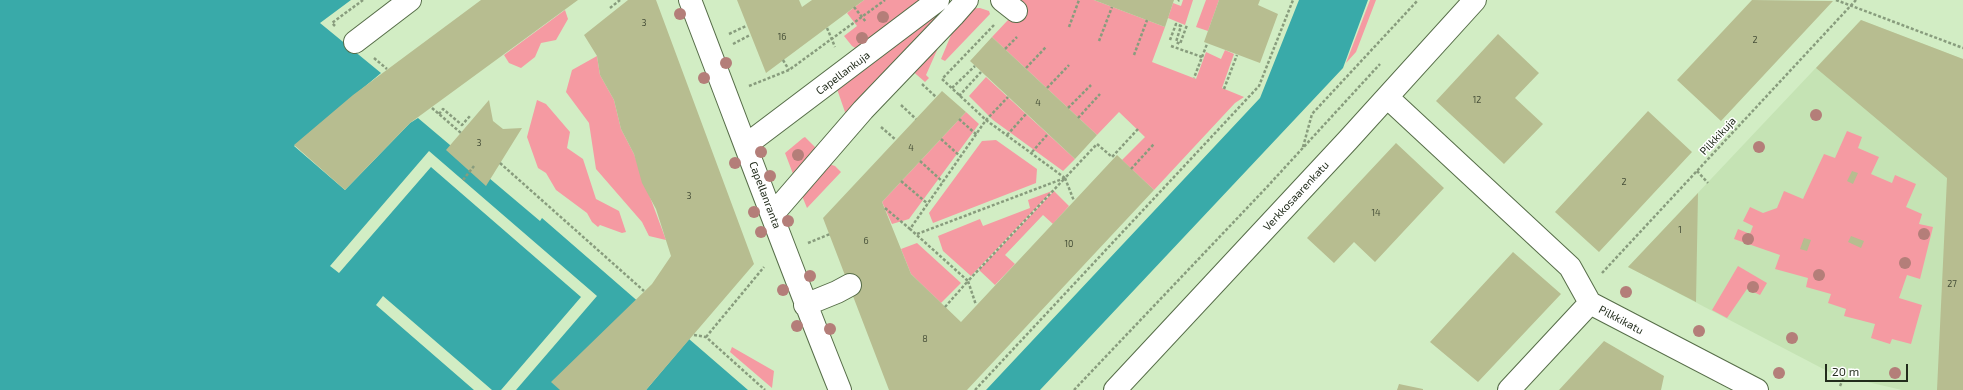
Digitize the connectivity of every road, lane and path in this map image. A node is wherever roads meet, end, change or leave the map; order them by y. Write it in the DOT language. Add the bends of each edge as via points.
graph roads {
  1 [pos="363,0"];
  2 [pos="410,0"];
  3 [pos="620,0"];
  4 [pos="690,0"];
  5 [pos="885,0"];
  6 [pos="938,0"];
  7 [pos="967,0"];
  8 [pos="1079,0"];
  9 [pos="1293,0"];
  10 [pos="1418,0"];
  11 [pos="1475,0"];
  12 [pos="1836,0"];
  13 [pos="1856,0"];
  14 [pos="1849,5"];
  15 [pos="1010,6"];
  16 [pos="1112,7"];
  17 [pos="610,8"];
  18 [pos="342,15"];
  19 [pos="1147,20"];
  20 [pos="1187,25"];
  21 [pos="746,26"];
  22 [pos="1069,27"];
  23 [pos="727,35"];
  24 [pos="750,35"];
  25 [pos="1018,36"];
  26 [pos="1170,40"];
  27 [pos="1099,41"];
  28 [pos="354,42"];
  29 [pos="1207,44"];
  30 [pos="731,45"];
  31 [pos="1171,46"];
  32 [pos="1046,47"];
  33 [pos="1963,48"];
  34 [pos="1005,49"];
  35 [pos="1134,55"];
  36 [pos="1237,55"];
  37 [pos="1202,57"];
  38 [pos="1384,59"];
  39 [pos="783,60"];
  40 [pos="1069,65"];
  41 [pos="975,66"];
  42 [pos="1026,68"];
  43 [pos="789,70"];
  44 [pos="981,72"];
  45 [pos="1194,78"];
  46 [pos="1091,85"];
  47 [pos="747,87"];
  48 [pos="952,88"];
  49 [pos="1047,88"];
  50 [pos="1224,89"];
  51 [pos="1100,94"];
  52 [pos="959,96"];
  53 [pos="1008,97"];
  54 [pos="1386,97"];
  55 [pos="432,108"];
  56 [pos="1068,108"];
  57 [pos="439,114"];
  58 [pos="1026,114"];
  59 [pos="470,116"];
  60 [pos="1078,118"];
  61 [pos="959,119"];
  62 [pos="986,120"];
  63 [pos="1138,129"];
  64 [pos="461,133"];
  65 [pos="977,135"];
  66 [pos="1007,135"];
  67 [pos="1048,135"];
  68 [pos="941,139"];
  69 [pos="1154,144"];
  70 [pos="746,145"];
  71 [pos="1303,147"];
  72 [pos="1032,152"];
  73 [pos="961,157"];
  74 [pos="920,161"];
  75 [pos="500,163"];
  76 [pos="474,166"];
  77 [pos="1131,169"];
  78 [pos="1696,171"];
  79 [pos="1064,178"];
  80 [pos="463,180"];
  81 [pos="901,181"];
  82 [pos="943,182"];
  83 [pos="1708,183"];
  84 [pos="1074,201"];
  85 [pos="928,204"];
  86 [pos="885,208"];
  87 [pos="773,214"];
  88 [pos="910,229"];
  89 [pos="917,234"];
  90 [pos="767,263"];
  91 [pos="968,281"];
  92 [pos="850,285"];
  93 [pos="644,291"];
  94 [pos="1591,293"];
  95 [pos="806,305"];
  96 [pos="976,305"];
  97 [pos="945,307"];
  98 [pos="694,335"];
  99 [pos="706,337"];
  100 [pos="1844,377"];
  101 [pos="1840,386"];
  102 [pos="766,390"];
  103 [pos="840,390"];
  104 [pos="975,390"];
  105 [pos="1074,390"];
  106 [pos="1115,390"];
  107 [pos="1509,390"];
  108 [pos="1757,390"];
  1 -- 18 [label="path"];
  2 -- 28 [label="street"];
  3 -- 17 [label="path"];
  4 -- 70 [label="street, Capellanranta"];
  5 -- 43 [label="path"];
  6 -- 70 [label="street, Capellankuja"];
  7 -- 87 [label="street" via="863,110"];
  8 -- 22 [label="path"];
  9 -- 104 [label="path" via="1259,86"];
  10 -- 71 [label="path" via="1312,114"];
  11 -- 54 [label="street, Verkkosaarenkatu"];
  12 -- 14 [label="path"];
  13 -- 14 [label="path, Pilkkikuja"];
  14 -- 33 [label="path"];
  14 -- 78 [label="path, Pilkkikuja"];
  15 -- 48 [label="path" via="942,79"];
  16 -- 27 [label="path"];
  19 -- 35 [label="path"];
  20 -- 26 [label="path" via="1180,44 1176,42 1181,26 1176,24"];
  21 -- 23 [label="path"];
  24 -- 30 [label="path"];
  25 -- 34 [label="path"];
  29 -- 37 [label="path"];
  31 -- 37 [label="path"];
  32 -- 42 [label="path"];
  36 -- 50 [label="path"];
  37 -- 45 [label="path"];
  38 -- 71 [label="path"];
  39 -- 43 [label="path"];
  40 -- 49 [label="path"];
  41 -- 48 [label="path"];
  43 -- 47 [label="path"];
  44 -- 52 [label="path"];
  46 -- 56 [label="path"];
  48 -- 52 [label="path"];
  51 -- 60 [label="path"];
  52 -- 62 [label="path"];
  53 -- 62 [label="path"];
  54 -- 94 [label="street" via="1570,266"];
  54 -- 106 [label="street, Verkkosaarenkatu"];
  55 -- 57 [label="path"];
  57 -- 59 [label="path" via="443,109 462,125"];
  57 -- 64 [label="path"];
  58 -- 66 [label="path"];
  61 -- 65 [label="path"];
  62 -- 65 [label="path"];
  62 -- 66 [label="path"];
  63 -- 79 [label="path" via="1112,157 1097,144"];
  65 -- 73 [label="path"];
  66 -- 72 [label="path"];
  67 -- 72 [label="path"];
  68 -- 73 [label="path"];
  69 -- 77 [label="path"];
  70 -- 87 [label="street, Capellanranta"];
  71 -- 105 [label="path"];
  72 -- 79 [label="path"];
  73 -- 82 [label="path"];
  74 -- 82 [label="path"];
  75 -- 93 [label="path"];
  76 -- 80 [label="path"];
  78 -- 83 [label="path"];
  78 -- 94 [label="path, Pilkkikuja"];
  79 -- 84 [label="path"];
  79 -- 89 [label="path"];
  79 -- 91 [label="path"];
  81 -- 85 [label="path"];
  82 -- 85 [label="path"];
  85 -- 88 [label="path"];
  86 -- 88 [label="path"];
  87 -- 95 [label="street, Capellanranta"];
  88 -- 89 [label="path"];
  89 -- 91 [label="path"];
  90 -- 99 [label="path"];
  91 -- 96 [label="path"];
  91 -- 97 [label="path"];
  92 -- 95 [label="street"];
  94 -- 107 [label="street, Pilkkikatu"];
  94 -- 108 [label="street, Pilkkikatu"];
  95 -- 103 [label="street, Capellanranta"];
  98 -- 99 [label="path"];
  99 -- 102 [label="path"];
  100 -- 101 [label="path"];
}
